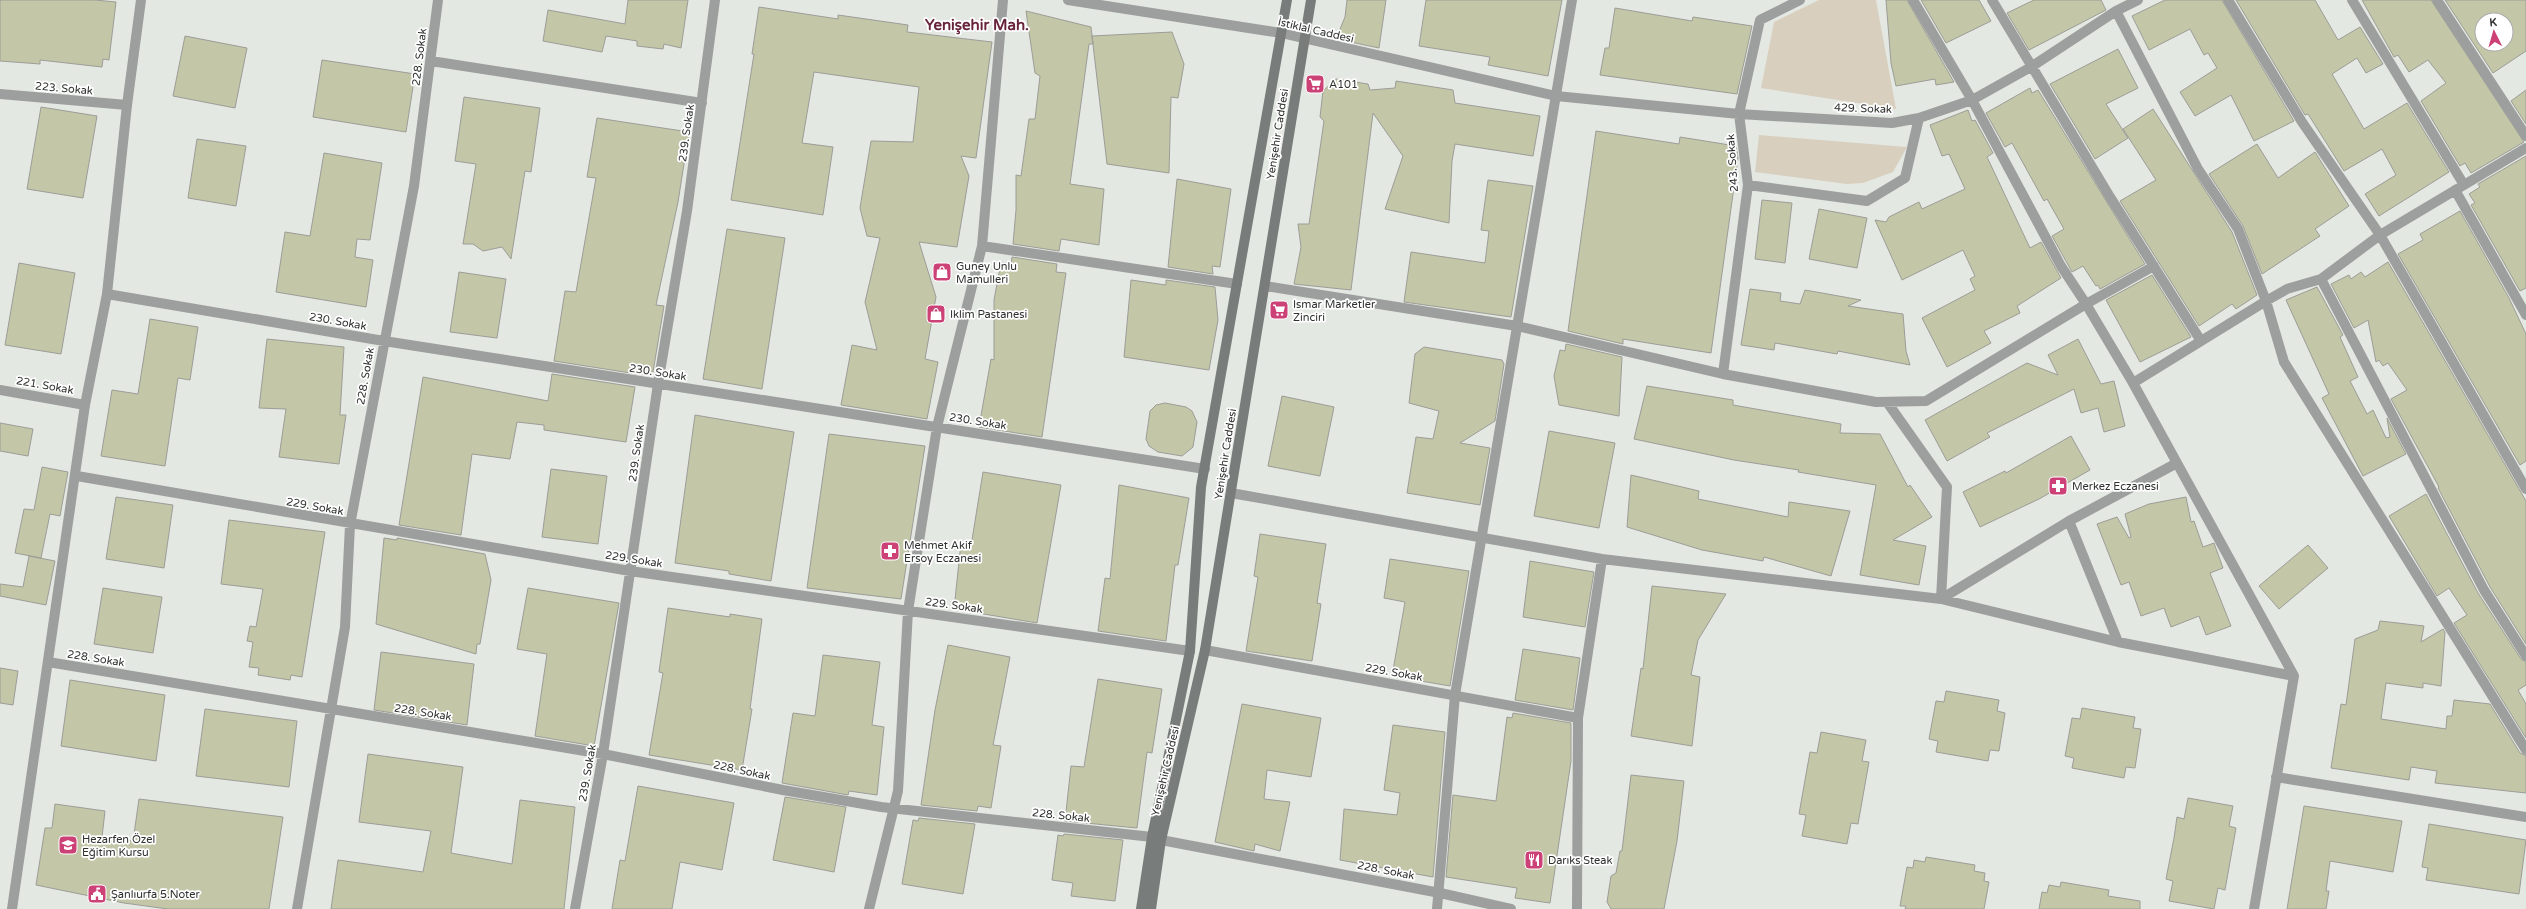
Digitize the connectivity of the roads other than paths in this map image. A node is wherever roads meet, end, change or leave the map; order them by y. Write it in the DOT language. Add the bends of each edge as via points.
graph roads {
  1 [pos="141,0"];
  2 [pos="438,0"];
  3 [pos="715,0"];
  4 [pos="1003,0"];
  5 [pos="1068,0"];
  6 [pos="1286,0"];
  7 [pos="1311,0"];
  8 [pos="1572,0"];
  9 [pos="1800,0"];
  10 [pos="1913,0"];
  11 [pos="1992,0"];
  12 [pos="2138,0"];
  13 [pos="2228,0"];
  14 [pos="2352,0"];
  15 [pos="2437,0"];
  16 [pos="2116,11"];
  17 [pos="1281,33"];
  18 [pos="1304,40"];
  19 [pos="431,61"];
  20 [pos="2031,67"];
  21 [pos="0,94"];
  22 [pos="1556,96"];
  23 [pos="1972,100"];
  24 [pos="702,103"];
  25 [pos="126,105"];
  26 [pos="1739,114"];
  27 [pos="1918,118"];
  28 [pos="2526,136"];
  29 [pos="2526,148"];
  30 [pos="1748,185"];
  31 [pos="2459,188"];
  32 [pos="2380,235"];
  33 [pos="982,246"];
  34 [pos="2154,266"];
  35 [pos="2321,279"];
  36 [pos="1237,284"];
  37 [pos="1265,286"];
  38 [pos="107,294"];
  39 [pos="2266,301"];
  40 [pos="2086,304"];
  41 [pos="2526,315"];
  42 [pos="1517,326"];
  43 [pos="384,341"];
  44 [pos="2201,341"];
  45 [pos="1723,374"];
  46 [pos="658,384"];
  47 [pos="2133,384"];
  48 [pos="0,390"];
  49 [pos="1887,402"];
  50 [pos="86,405"];
  51 [pos="937,427"];
  52 [pos="2177,463"];
  53 [pos="1205,469"];
  54 [pos="77,476"];
  55 [pos="2526,489"];
  56 [pos="1231,493"];
  57 [pos="2069,521"];
  58 [pos="350,525"];
  59 [pos="1482,536"];
  60 [pos="1602,559"];
  61 [pos="630,571"];
  62 [pos="1941,599"];
  63 [pos="908,611"];
  64 [pos="2118,642"];
  65 [pos="1205,650"];
  66 [pos="1190,651"];
  67 [pos="2526,656"];
  68 [pos="48,662"];
  69 [pos="2294,676"];
  70 [pos="1455,695"];
  71 [pos="329,709"];
  72 [pos="1578,718"];
  73 [pos="2526,750"];
  74 [pos="603,754"];
  75 [pos="2276,777"];
  76 [pos="893,808"];
  77 [pos="2526,818"];
  78 [pos="1157,838"];
  79 [pos="1440,893"];
  80 [pos="12,909"];
  81 [pos="297,909"];
  82 [pos="575,909"];
  83 [pos="869,909"];
  84 [pos="1141,909"];
  85 [pos="1151,909"];
  86 [pos="1437,909"];
  87 [pos="1511,909"];
  88 [pos="1577,909"];
  89 [pos="2254,909"];
  1 -- 25 [label="street"];
  2 -- 19 [label="street, 228. Sokak"];
  3 -- 24 [label="street, 239. Sokak"];
  4 -- 33 [label="street"];
  5 -- 17 [label="street, İstiklal Caddesi"];
  6 -- 17 [label="main road, Yenişehir Caddesi"];
  7 -- 18 [label="main road, Yenişehir Caddesi"];
  8 -- 22 [label="street"];
  9 -- 26 [label="street, 243. Sokak" via="1760,20"];
  10 -- 23 [label="street"];
  11 -- 20 [label="street"];
  12 -- 16 [label="street, 429. Sokak"];
  13 -- 32 [label="street" via="2302,122"];
  14 -- 31 [label="street"];
  15 -- 28 [label="street"];
  16 -- 20 [label="street, 429. Sokak"];
  16 -- 39 [label="street" via="2198,168 2238,230"];
  17 -- 18 [label="street, İstiklal Caddesi"];
  17 -- 36 [label="main road, Yenişehir Caddesi"];
  18 -- 22 [label="street, İstiklal Caddesi"];
  18 -- 37 [label="main road, Yenişehir Caddesi"];
  19 -- 24 [label="street"];
  19 -- 43 [label="street, 228. Sokak" via="414,186"];
  20 -- 23 [label="street, 429. Sokak"];
  20 -- 34 [label="street"];
  21 -- 25 [label="street, 223. Sokak"];
  22 -- 26 [label="street, 429. Sokak"];
  22 -- 42 [label="street"];
  23 -- 27 [label="street, 429. Sokak"];
  23 -- 40 [label="street" via="2061,266"];
  24 -- 46 [label="street, 239. Sokak"];
  25 -- 38 [label="street"];
  26 -- 27 [label="street, 429. Sokak" via="1892,123"];
  26 -- 30 [label="street, 243. Sokak"];
  27 -- 30 [label="street" via="1905,178 1867,201"];
  29 -- 31 [label="street"];
  30 -- 45 [label="street, 243. Sokak"];
  31 -- 32 [label="street"];
  31 -- 41 [label="street"];
  32 -- 35 [label="street"];
  32 -- 55 [label="street"];
  33 -- 36 [label="street"];
  33 -- 51 [label="street"];
  34 -- 40 [label="street"];
  34 -- 44 [label="street"];
  35 -- 39 [label="street" via="2287,289"];
  35 -- 67 [label="street" via="2484,590"];
  36 -- 53 [label="main road, Yenişehir Caddesi"];
  37 -- 42 [label="street"];
  37 -- 56 [label="main road, Yenişehir Caddesi"];
  38 -- 43 [label="street, 230. Sokak"];
  38 -- 50 [label="street"];
  39 -- 44 [label="street"];
  39 -- 73 [label="street" via="2284,362"];
  40 -- 47 [label="street"];
  40 -- 49 [label="street" via="1926,401"];
  42 -- 45 [label="street"];
  42 -- 59 [label="street"];
  43 -- 46 [label="street, 230. Sokak"];
  43 -- 58 [label="street, 228. Sokak"];
  44 -- 47 [label="street"];
  45 -- 49 [label="street"];
  46 -- 51 [label="street, 230. Sokak"];
  46 -- 61 [label="street, 239. Sokak"];
  47 -- 52 [label="street"];
  48 -- 50 [label="street, 221. Sokak"];
  49 -- 62 [label="street" via="1947,487"];
  50 -- 54 [label="street"];
  51 -- 53 [label="street, 230. Sokak"];
  51 -- 63 [label="street"];
  52 -- 57 [label="street"];
  52 -- 69 [label="street"];
  53 -- 66 [label="main road, Yenişehir Caddesi" via="1201,487"];
  54 -- 58 [label="street, 229. Sokak"];
  54 -- 68 [label="street"];
  56 -- 59 [label="street"];
  56 -- 65 [label="main road, Yenişehir Caddesi"];
  57 -- 62 [label="street"];
  57 -- 64 [label="street"];
  58 -- 61 [label="street, 229. Sokak"];
  58 -- 71 [label="street, 228. Sokak" via="345,627"];
  59 -- 60 [label="street"];
  59 -- 70 [label="street"];
  60 -- 62 [label="street"];
  60 -- 72 [label="street"];
  61 -- 63 [label="street, 229. Sokak"];
  61 -- 74 [label="street, 239. Sokak"];
  62 -- 64 [label="street"];
  63 -- 66 [label="street, 229. Sokak"];
  63 -- 76 [label="street" via="898,791"];
  64 -- 69 [label="street"];
  65 -- 70 [label="street, 229. Sokak"];
  65 -- 78 [label="main road, Yenişehir Caddesi"];
  66 -- 78 [label="main road, Yenişehir Caddesi"];
  68 -- 71 [label="street, 228. Sokak"];
  68 -- 80 [label="street"];
  69 -- 75 [label="street"];
  70 -- 72 [label="street, 229. Sokak"];
  70 -- 79 [label="street"];
  71 -- 74 [label="street, 228. Sokak"];
  71 -- 81 [label="street, 228. Sokak"];
  72 -- 88 [label="street"];
  74 -- 76 [label="street, 228. Sokak" via="783,790"];
  74 -- 82 [label="street, 239. Sokak"];
  75 -- 77 [label="street"];
  75 -- 89 [label="street"];
  76 -- 78 [label="street, 228. Sokak"];
  76 -- 83 [label="street"];
  78 -- 79 [label="street, 228. Sokak"];
  78 -- 84 [label="main road, Yenişehir Caddesi"];
  78 -- 85 [label="main road, Yenişehir Caddesi"];
  79 -- 86 [label="street"];
  79 -- 87 [label="street, 228. Sokak"];
}
